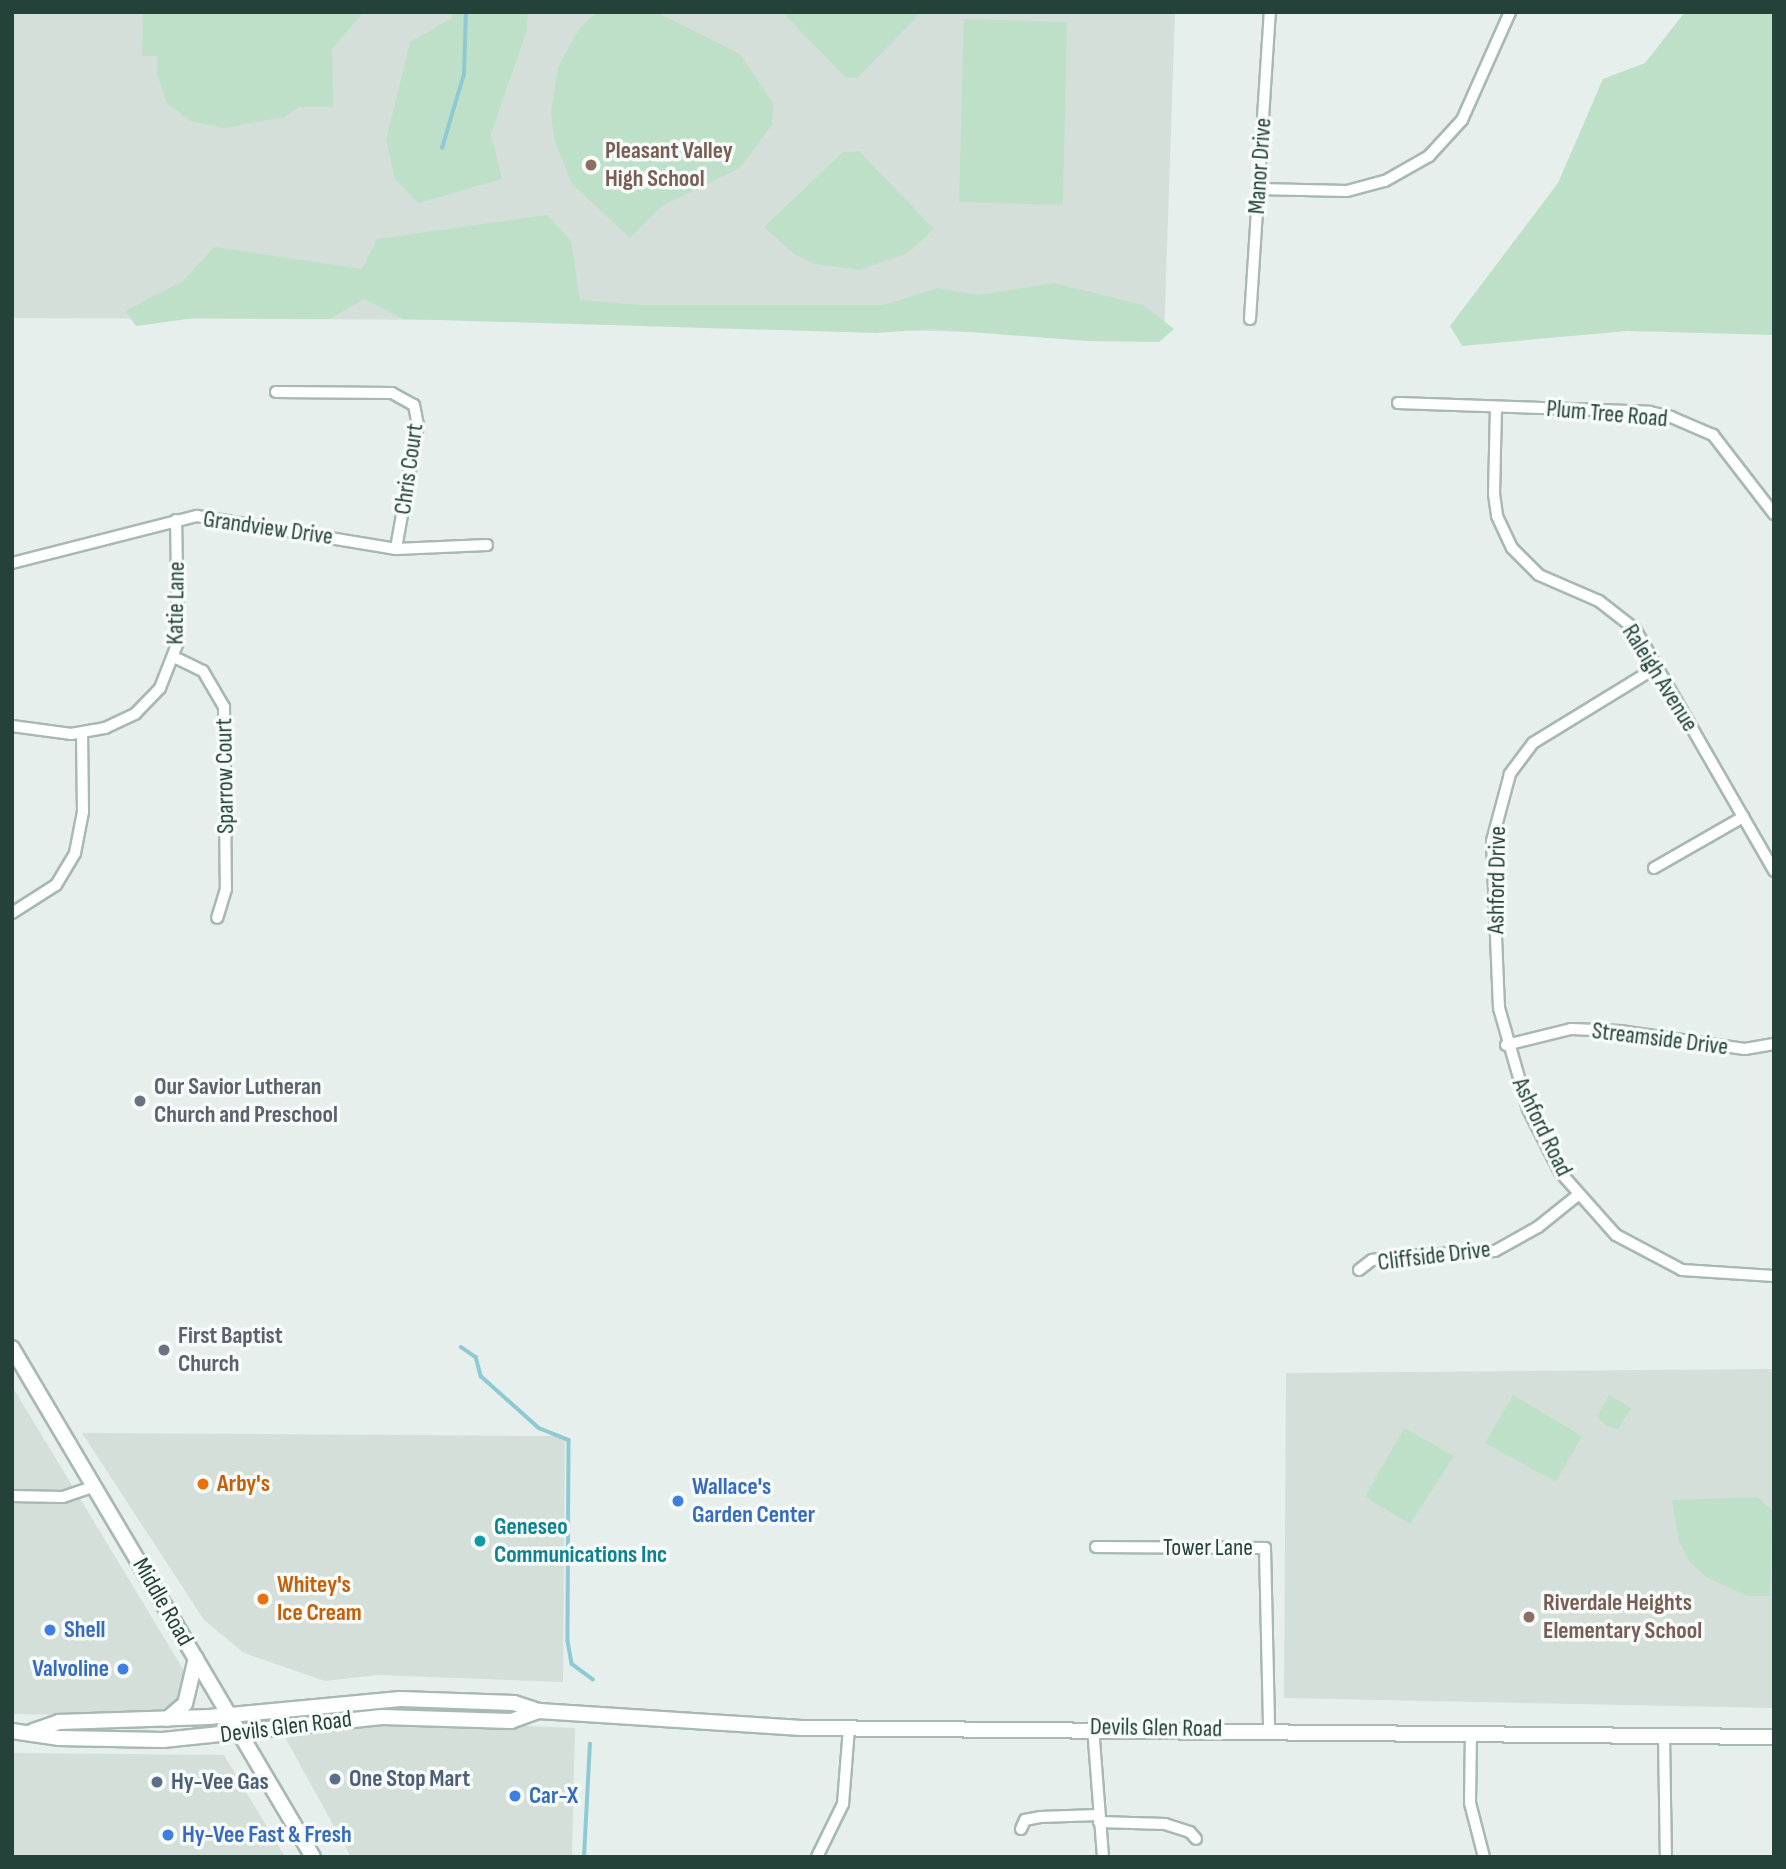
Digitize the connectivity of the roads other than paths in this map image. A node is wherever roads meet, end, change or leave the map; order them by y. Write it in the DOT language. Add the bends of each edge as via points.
graph roads {
  1 [pos="1270,12"];
  2 [pos="1510,12"];
  3 [pos="1259,189"];
  4 [pos="1250,319"];
  5 [pos="276,392"];
  6 [pos="1398,403"];
  7 [pos="1496,407"];
  8 [pos="1774,514"];
  9 [pos="176,520"];
  10 [pos="487,545"];
  11 [pos="396,549"];
  12 [pos="12,563"];
  13 [pos="174,657"];
  14 [pos="1657,667"];
  15 [pos="12,726"];
  16 [pos="82,733"];
  17 [pos="1743,817"];
  18 [pos="1654,868"];
  19 [pos="1774,872"];
  20 [pos="12,913"];
  21 [pos="217,918"];
  22 [pos="1774,1044"];
  23 [pos="1506,1045"];
  24 [pos="1578,1195"];
  25 [pos="1359,1270"];
  26 [pos="1774,1276"];
  27 [pos="12,1348"];
  28 [pos="92,1487"];
  29 [pos="12,1496"];
  30 [pos="1096,1547"];
  31 [pos="196,1658"];
  32 [pos="539,1711"];
  33 [pos="229,1714"];
  34 [pos="166,1719"];
  35 [pos="849,1727"];
  36 [pos="1093,1727"];
  37 [pos="1269,1729"];
  38 [pos="12,1731"];
  39 [pos="33,1731"];
  40 [pos="240,1732"];
  41 [pos="1471,1732"];
  42 [pos="1664,1735"];
  43 [pos="1774,1737"];
  44 [pos="1098,1819"];
  45 [pos="1021,1829"];
  46 [pos="1196,1839"];
  47 [pos="313,1857"];
  48 [pos="817,1857"];
  49 [pos="1103,1857"];
  50 [pos="1484,1857"];
  51 [pos="1666,1857"];
  1 -- 3 [label="street, Manor Drive"];
  2 -- 3 [label="street" via="1462,120 1429,156 1385,181 1348,191"];
  3 -- 4 [label="street, Manor Drive"];
  5 -- 11 [label="street, Chris Court" via="392,393 414,405 418,425"];
  6 -- 7 [label="street, Plum Tree Road"];
  7 -- 8 [label="street, Plum Tree Road" via="1650,412 1695,424 1713,435"];
  7 -- 14 [label="street, Raleigh Avenue" via="1494,494 1497,516 1512,548 1539,575 1620,615 1635,629"];
  9 -- 11 [label="street, Grandview Drive" via="212,517"];
  9 -- 12 [label="street, Grandview Drive"];
  9 -- 13 [label="street, Katie Lane" via="178,630"];
  10 -- 11 [label="street, Grandview Drive"];
  13 -- 16 [label="street, Katie Lane" via="160,688 135,714"];
  13 -- 21 [label="street, Sparrow Court" via="203,671 224,707 226,889"];
  14 -- 17 [label="street, Raleigh Avenue"];
  14 -- 23 [label="street, Ashford Drive" via="1533,743 1510,774 1492,841 1496,977"];
  15 -- 16 [label="street, Katie Lane"];
  16 -- 20 [label="street" via="83,812 75,853 56,885"];
  17 -- 18 [label="street"];
  17 -- 19 [label="street, Raleigh Avenue"];
  22 -- 23 [label="street, Streamside Drive" via="1737,1049 1620,1031 1571,1030"];
  23 -- 24 [label="street, Ashford Road" via="1528,1109 1560,1172"];
  24 -- 25 [label="street, Cliffside Drive" via="1538,1227 1495,1251 1402,1255 1372,1260"];
  24 -- 26 [label="street, Ashford Road" via="1616,1236 1682,1270"];
  27 -- 28 [label="main road, Middle Road"];
  28 -- 29 [label="street" via="63,1497"];
  28 -- 31 [label="main road, Middle Road"];
  30 -- 37 [label="street, Tower Lane" via="1265,1548"];
  31 -- 33 [label="main road, Middle Road"];
  31 -- 34 [label="main road" via="185,1704"];
  32 -- 33 [label="main road, Devils Glen Road" via="514,1703 400,1699"];
  32 -- 35 [label="main road, Devils Glen Road" via="724,1725"];
  32 -- 40 [label="main road, Devils Glen Road" via="511,1721 382,1717"];
  33 -- 34 [label="main road, Devils Glen Road"];
  33 -- 40 [label="main road, Middle Road"];
  34 -- 39 [label="main road, Devils Glen Road" via="59,1722"];
  35 -- 36 [label="main road, Devils Glen Road"];
  35 -- 48 [label="street" via="843,1804"];
  36 -- 37 [label="main road, Devils Glen Road"];
  36 -- 44 [label="street"];
  37 -- 41 [label="main road, Devils Glen Road"];
  38 -- 39 [label="main road, Devils Glen Road"];
  39 -- 40 [label="main road, Devils Glen Road" via="60,1738 121,1742"];
  40 -- 47 [label="main road, Middle Road"];
  41 -- 42 [label="main road, Devils Glen Road"];
  41 -- 50 [label="street" via="1470,1803"];
  42 -- 43 [label="main road, Devils Glen Road"];
  42 -- 51 [label="street"];
  44 -- 45 [label="street" via="1040,1817 1026,1820"];
  44 -- 46 [label="street" via="1165,1824 1190,1832"];
  44 -- 49 [label="street"];
}
